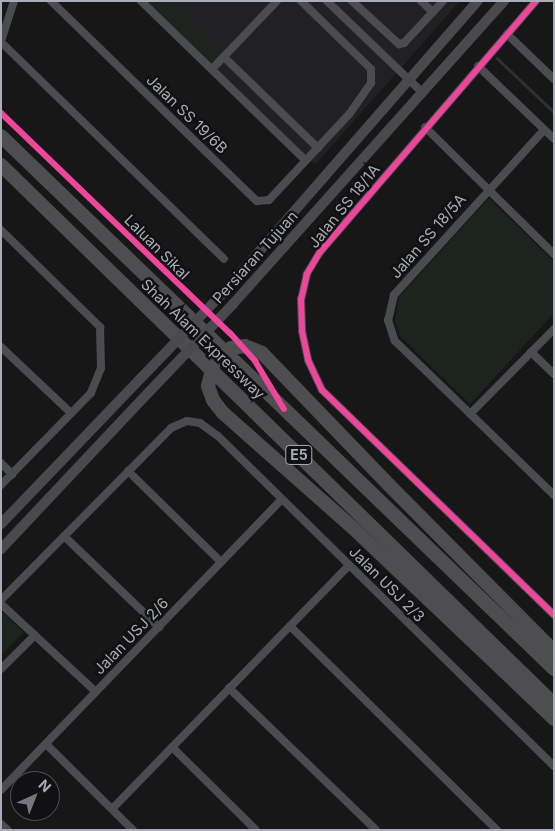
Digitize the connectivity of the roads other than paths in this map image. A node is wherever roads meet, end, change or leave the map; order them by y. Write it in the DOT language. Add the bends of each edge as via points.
graph roads {
  1 [pos="14,1"];
  2 [pos="51,1"];
  3 [pos="141,1"];
  4 [pos="277,1"];
  5 [pos="301,1"];
  6 [pos="327,1"];
  7 [pos="352,1"];
  8 [pos="421,1"];
  9 [pos="443,1"];
  10 [pos="478,1"];
  11 [pos="504,1"];
  12 [pos="536,1"];
  13 [pos="433,12"];
  14 [pos="507,34"];
  15 [pos="1,41"];
  16 [pos="224,56"];
  17 [pos="478,66"];
  18 [pos="212,69"];
  19 [pos="554,79"];
  20 [pos="409,81"];
  21 [pos="423,93"];
  22 [pos="425,127"];
  23 [pos="544,130"];
  24 [pos="1,136"];
  25 [pos="554,139"];
  26 [pos="318,148"];
  27 [pos="305,160"];
  28 [pos="1,165"];
  29 [pos="488,188"];
  30 [pos="1,230"];
  31 [pos="554,254"];
  32 [pos="224,259"];
  33 [pos="554,329"];
  34 [pos="1,347"];
  35 [pos="531,352"];
  36 [pos="554,374"];
  37 [pos="71,413"];
  38 [pos="470,414"];
  39 [pos="1,463"];
  40 [pos="128,471"];
  41 [pos="12,474"];
  42 [pos="1,485"];
  43 [pos="554,495"];
  44 [pos="281,500"];
  45 [pos="1,524"];
  46 [pos="64,536"];
  47 [pos="1,549"];
  48 [pos="221,562"];
  49 [pos="348,566"];
  50 [pos="1,602"];
  51 [pos="554,615"];
  52 [pos="290,626"];
  53 [pos="159,627"];
  54 [pos="35,635"];
  55 [pos="554,651"];
  56 [pos="1,669"];
  57 [pos="554,669"];
  58 [pos="229,688"];
  59 [pos="96,692"];
  60 [pos="554,704"];
  61 [pos="554,719"];
  62 [pos="46,744"];
  63 [pos="172,747"];
  64 [pos="554,766"];
  65 [pos="1,790"];
  66 [pos="112,809"];
  67 [pos="1,824"];
  68 [pos="8,830"];
  69 [pos="133,830"];
  70 [pos="256,830"];
  71 [pos="376,830"];
  72 [pos="497,830"];
  1 -- 15 [label="street"];
  2 -- 27 [label="street, Jalan SS 19/6B" via="257,201 269,200"];
  3 -- 18 [label="street"];
  4 -- 16 [label="street"];
  5 -- 26 [label="street, Jalan SS 19/6B" via="371,69 371,83"];
  6 -- 20 [label="street"];
  7 -- 13 [label="street" via="399,44 404,43"];
  8 -- 13 [label="street"];
  9 -- 13 [label="street"];
  10 -- 20 [label="main road, Persiaran Tujuan"];
  11 -- 21 [label="main road, Persiaran Tujuan"];
  12 -- 14 [label="street, Jalan SS 18/1A"];
  14 -- 17 [label="street, Jalan SS 18/1A"];
  14 -- 19 [label="street"];
  15 -- 32 [label="street"];
  16 -- 18 [label="street"];
  16 -- 26 [label="street"];
  17 -- 22 [label="street, Jalan SS 18/1A"];
  17 -- 23 [label="street"];
  18 -- 27 [label="street"];
  20 -- 21 [label="street"];
  20 -- 45 [label="main road, Persiaran Tujuan, bridge" via="222,294"];
  21 -- 47 [label="main road, Persiaran Tujuan, bridge" via="233,304"];
  22 -- 29 [label="street"];
  22 -- 51 [label="street, Jalan SS 18/1A" via="320,252 307,274 301,298 302,331 308,360 322,390"];
  23 -- 25 [label="street"];
  23 -- 29 [label="street, Jalan SS 18/5A"];
  24 -- 57 [label="highway, Shah Alam Expressway / E5"];
  26 -- 27 [label="street, Jalan SS 19/6B"];
  28 -- 60 [label="highway, Shah Alam Expressway / E5"];
  29 -- 31 [label="street"];
  29 -- 38 [label="street, Jalan SS 18/5A" via="394,295 388,320 395,340"];
  30 -- 37 [label="street" via="100,327 100,377"];
  33 -- 35 [label="street"];
  34 -- 37 [label="street"];
  35 -- 36 [label="street"];
  35 -- 38 [label="street"];
  37 -- 41 [label="street"];
  38 -- 43 [label="street, Jalan SS 18/5A"];
  39 -- 41 [label="street"];
  40 -- 44 [label="street, Jalan USJ 2/3" via="171,428 187,421 200,423 218,436"];
  40 -- 46 [label="street"];
  40 -- 48 [label="street"];
  41 -- 42 [label="street"];
  44 -- 48 [label="street, Jalan USJ 2/6"];
  44 -- 49 [label="street, Jalan USJ 2/3"];
  46 -- 50 [label="street"];
  46 -- 53 [label="street"];
  48 -- 53 [label="street, Jalan USJ 2/6"];
  49 -- 52 [label="street"];
  49 -- 64 [label="street, Jalan USJ 2/3"];
  50 -- 54 [label="street"];
  52 -- 58 [label="street"];
  52 -- 72 [label="street"];
  53 -- 59 [label="street, Jalan USJ 2/6"];
  54 -- 56 [label="street"];
  54 -- 59 [label="street"];
  55 -- 61 [label="highway, bridge" via="262,353 245,346 231,348 215,357 208,386 223,413 352,527"];
  58 -- 63 [label="street"];
  58 -- 71 [label="street"];
  59 -- 62 [label="street, Jalan USJ 2/6"];
  62 -- 65 [label="street, Jalan USJ 2/6"];
  62 -- 66 [label="street"];
  63 -- 66 [label="street"];
  63 -- 70 [label="street"];
  66 -- 69 [label="street"];
  67 -- 68 [label="street"];
}
